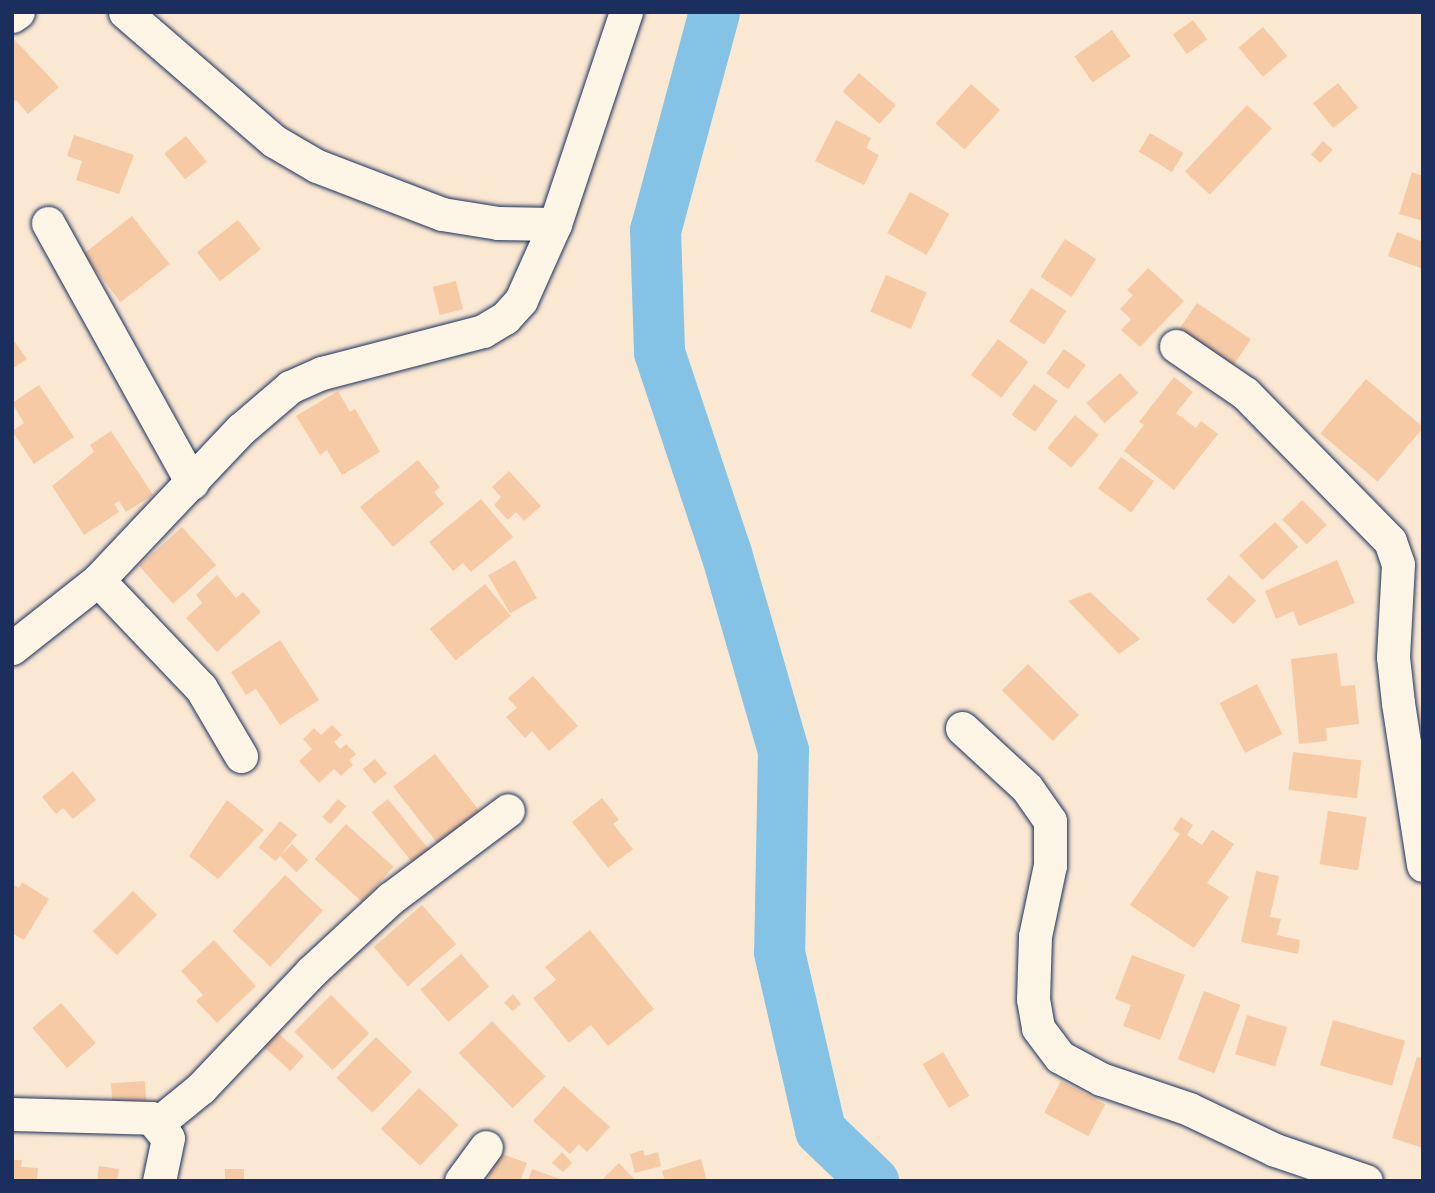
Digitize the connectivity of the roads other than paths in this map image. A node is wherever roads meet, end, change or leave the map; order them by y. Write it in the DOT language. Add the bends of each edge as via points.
graph roads {
  1 [pos="18,12"];
  2 [pos="125,12"];
  3 [pos="625,12"];
  4 [pos="12,16"];
  5 [pos="48,223"];
  6 [pos="555,224"];
  7 [pos="1176,346"];
  8 [pos="192,483"];
  9 [pos="98,580"];
  10 [pos="12,648"];
  11 [pos="962,729"];
  12 [pos="241,756"];
  13 [pos="508,810"];
  14 [pos="1423,865"];
  15 [pos="12,1114"];
  16 [pos="159,1123"];
  17 [pos="486,1147"];
  18 [pos="159,1181"];
  19 [pos="461,1181"];
  20 [pos="1366,1181"];
  1 -- 4 [label="street"];
  2 -- 6 [label="street" via="274,141 317,166 442,214 498,223"];
  3 -- 6 [label="street"];
  5 -- 8 [label="street"];
  6 -- 8 [label="street" via="521,300 505,318 483,331 322,373 290,387 241,429"];
  7 -- 14 [label="street" via="1245,393 1390,541 1398,564 1394,657 1398,703"];
  8 -- 9 [label="street"];
  9 -- 10 [label="street"];
  9 -- 12 [label="street" via="201,688"];
  11 -- 20 [label="street" via="1027,788 1050,821 1050,865 1035,936 1034,999 1038,1028 1060,1057 1101,1079 1189,1109 1275,1150"];
  13 -- 16 [label="street" via="391,898 311,972 201,1088"];
  15 -- 16 [label="street" via="142,1116"];
  16 -- 18 [label="street" via="168,1146"];
  17 -- 19 [label="street"];
}
